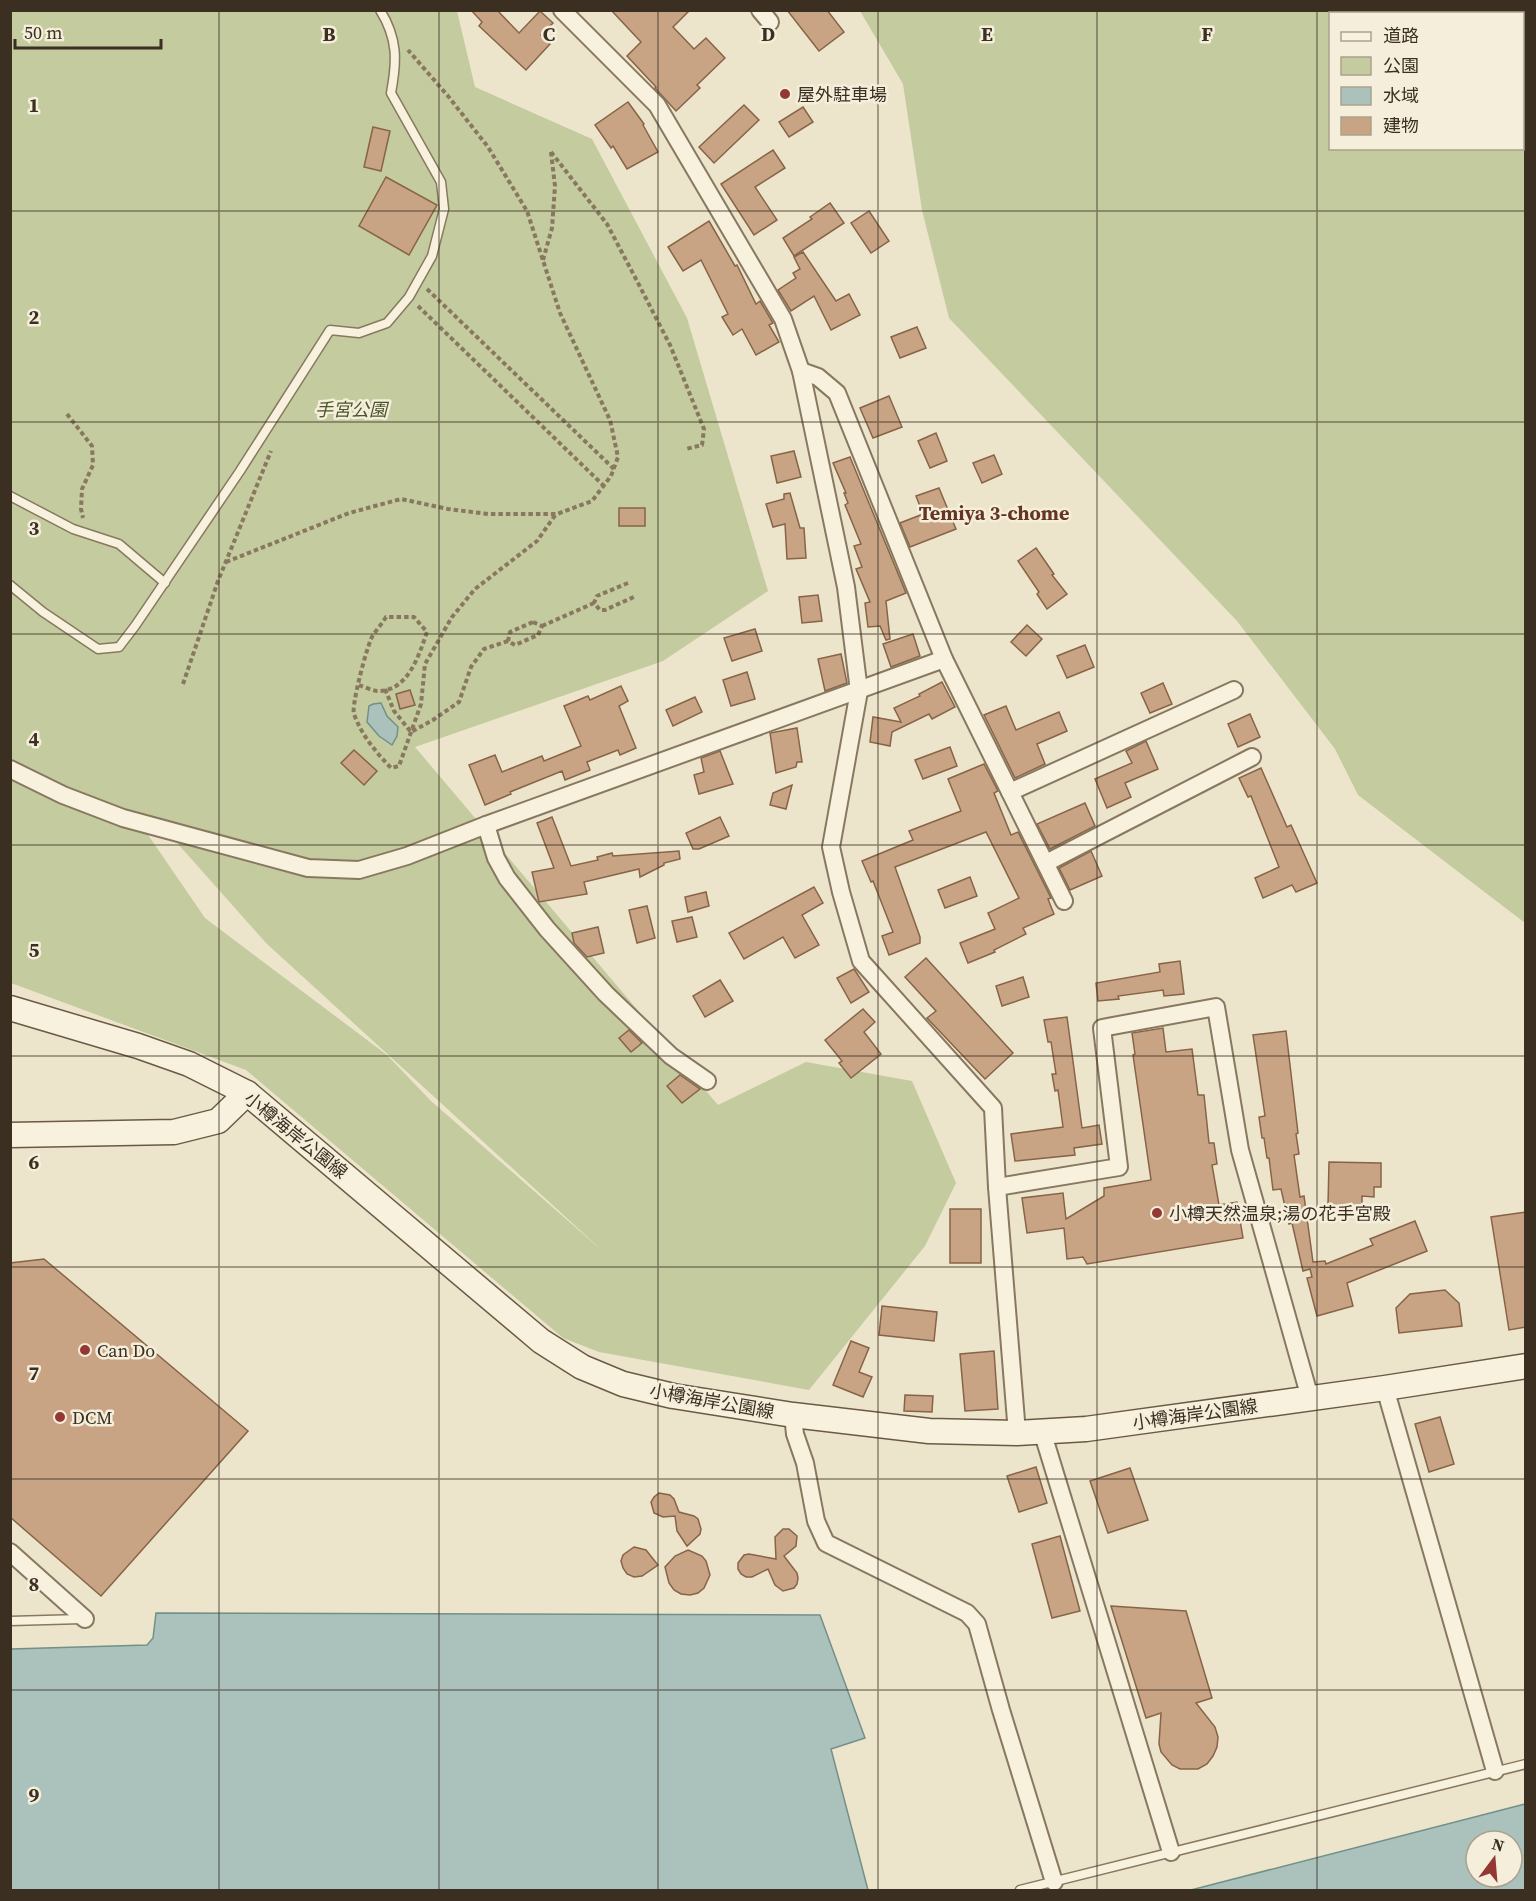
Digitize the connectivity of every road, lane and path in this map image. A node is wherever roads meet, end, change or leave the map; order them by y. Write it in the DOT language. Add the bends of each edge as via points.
graph roads {
  1 [pos="380,10"];
  2 [pos="562,10"];
  3 [pos="388,23"];
  4 [pos="543,261"];
  5 [pos="418,280"];
  6 [pos="409,297"];
  7 [pos="801,371"];
  8 [pos="67,414"];
  9 [pos="686,449"];
  10 [pos="271,450"];
  11 [pos="614,469"];
  12 [pos="604,486"];
  13 [pos="10,496"];
  14 [pos="557,514"];
  15 [pos="86,533"];
  16 [pos="226,562"];
  17 [pos="165,583"];
  18 [pos="628,583"];
  19 [pos="10,585"];
  20 [pos="636,596"];
  21 [pos="594,603"];
  22 [pos="542,626"];
  23 [pos="508,641"];
  24 [pos="944,659"];
  25 [pos="417,660"];
  26 [pos="426,664"];
  27 [pos="183,684"];
  28 [pos="359,685"];
  29 [pos="385,689"];
  30 [pos="1234,690"];
  31 [pos="859,691"];
  32 [pos="411,732"];
  33 [pos="1252,757"];
  34 [pos="10,769"];
  35 [pos="1010,792"];
  36 [pos="486,825"];
  37 [pos="1046,864"];
  38 [pos="1065,902"];
  39 [pos="10,1008"];
  40 [pos="707,1081"];
  41 [pos="246,1093"];
  42 [pos="10,1135"];
  43 [pos="998,1187"];
  44 [pos="1526,1366"];
  45 [pos="1385,1388"];
  46 [pos="1310,1398"];
  47 [pos="794,1415"];
  48 [pos="1042,1431"];
  49 [pos="1017,1433"];
  50 [pos="10,1552"];
  51 [pos="85,1619"];
  52 [pos="10,1621"];
  53 [pos="1526,1764"];
  54 [pos="1495,1772"];
  55 [pos="1171,1852"];
  56 [pos="1054,1882"];
  57 [pos="1020,1890"];
  1 -- 3 [label="lane"];
  2 -- 7 [label="street" via="657,105 783,319"];
  3 -- 4 [label="path" via="488,147 526,211"];
  3 -- 5 [label="lane" via="396,51 391,93 441,182 444,209 432,256"];
  4 -- 9 [label="path" via="552,228 555,186 551,152 607,224 670,345 705,429 702,445"];
  4 -- 11 [label="path" via="560,313 610,420 618,457"];
  5 -- 6 [label="lane"];
  5 -- 11 [label="path"];
  6 -- 12 [label="path"];
  6 -- 17 [label="lane" via="387,323 359,333 330,330"];
  7 -- 24 [label="street" via="818,377 837,393"];
  7 -- 31 [label="street" via="846,587"];
  8 -- 15 [label="path" via="92,446 93,465 82,489"];
  10 -- 16 [label="path"];
  11 -- 12 [label="path"];
  12 -- 14 [label="path" via="592,501"];
  13 -- 15 [label="lane"];
  14 -- 16 [label="path" via="488,514 401,499 349,513"];
  14 -- 26 [label="path" via="537,541 475,589 452,617"];
  15 -- 17 [label="lane" via="118,544"];
  16 -- 27 [label="path"];
  17 -- 19 [label="lane" via="119,647 98,649"];
  18 -- 21 [label="path" via="597,596"];
  20 -- 21 [label="path" via="605,610"];
  21 -- 22 [label="path"];
  22 -- 23 [label="path" via="537,635 515,645"];
  22 -- 23 [label="path" via="532,622 510,632"];
  23 -- 32 [label="path" via="484,649 471,668 459,702"];
  24 -- 31 [label="street"];
  24 -- 35 [label="street"];
  25 -- 26 [label="path"];
  25 -- 28 [label="path" via="427,632 414,616 386,617 372,637"];
  25 -- 29 [label="path" via="408,674"];
  26 -- 32 [label="path" via="421,704"];
  28 -- 29 [label="path" via="377,691"];
  28 -- 32 [label="path" via="352,711 368,743 391,768 399,766"];
  29 -- 32 [label="path" via="394,711"];
  30 -- 35 [label="street"];
  31 -- 36 [label="street"];
  31 -- 43 [label="street" via="831,847 841,892 861,961 993,1108"];
  33 -- 37 [label="street"];
  34 -- 36 [label="street" via="123,818 308,868 359,870"];
  35 -- 37 [label="street"];
  36 -- 40 [label="street" via="507,878 547,929 606,994 671,1056"];
  37 -- 38 [label="street"];
  39 -- 41 [label="main road, 小樽海岸公園線" via="178,1060"];
  41 -- 42 [label="main road" via="218,1121 174,1132"];
  41 -- 47 [label="main road, 小樽海岸公園線" via="541,1341 582,1367 623,1384 673,1396"];
  43 -- 46 [label="street" via="1119,1167 1102,1028 1216,1007 1240,1150"];
  43 -- 49 [label="street"];
  44 -- 45 [label="main road, 小樽海岸公園線"];
  45 -- 46 [label="main road, 小樽海岸公園線"];
  45 -- 54 [label="street"];
  46 -- 48 [label="main road, 小樽海岸公園線" via="1097,1428"];
  47 -- 49 [label="main road, 小樽海岸公園線" via="928,1431"];
  47 -- 56 [label="street" via="816,1521 826,1543 967,1613 977,1624"];
  48 -- 49 [label="main road, 小樽海岸公園線"];
  48 -- 55 [label="street"];
  50 -- 51 [label="street"];
  51 -- 52 [label="lane"];
  53 -- 54 [label="lane"];
  54 -- 55 [label="lane"];
  55 -- 56 [label="lane"];
  56 -- 57 [label="lane"];
}
